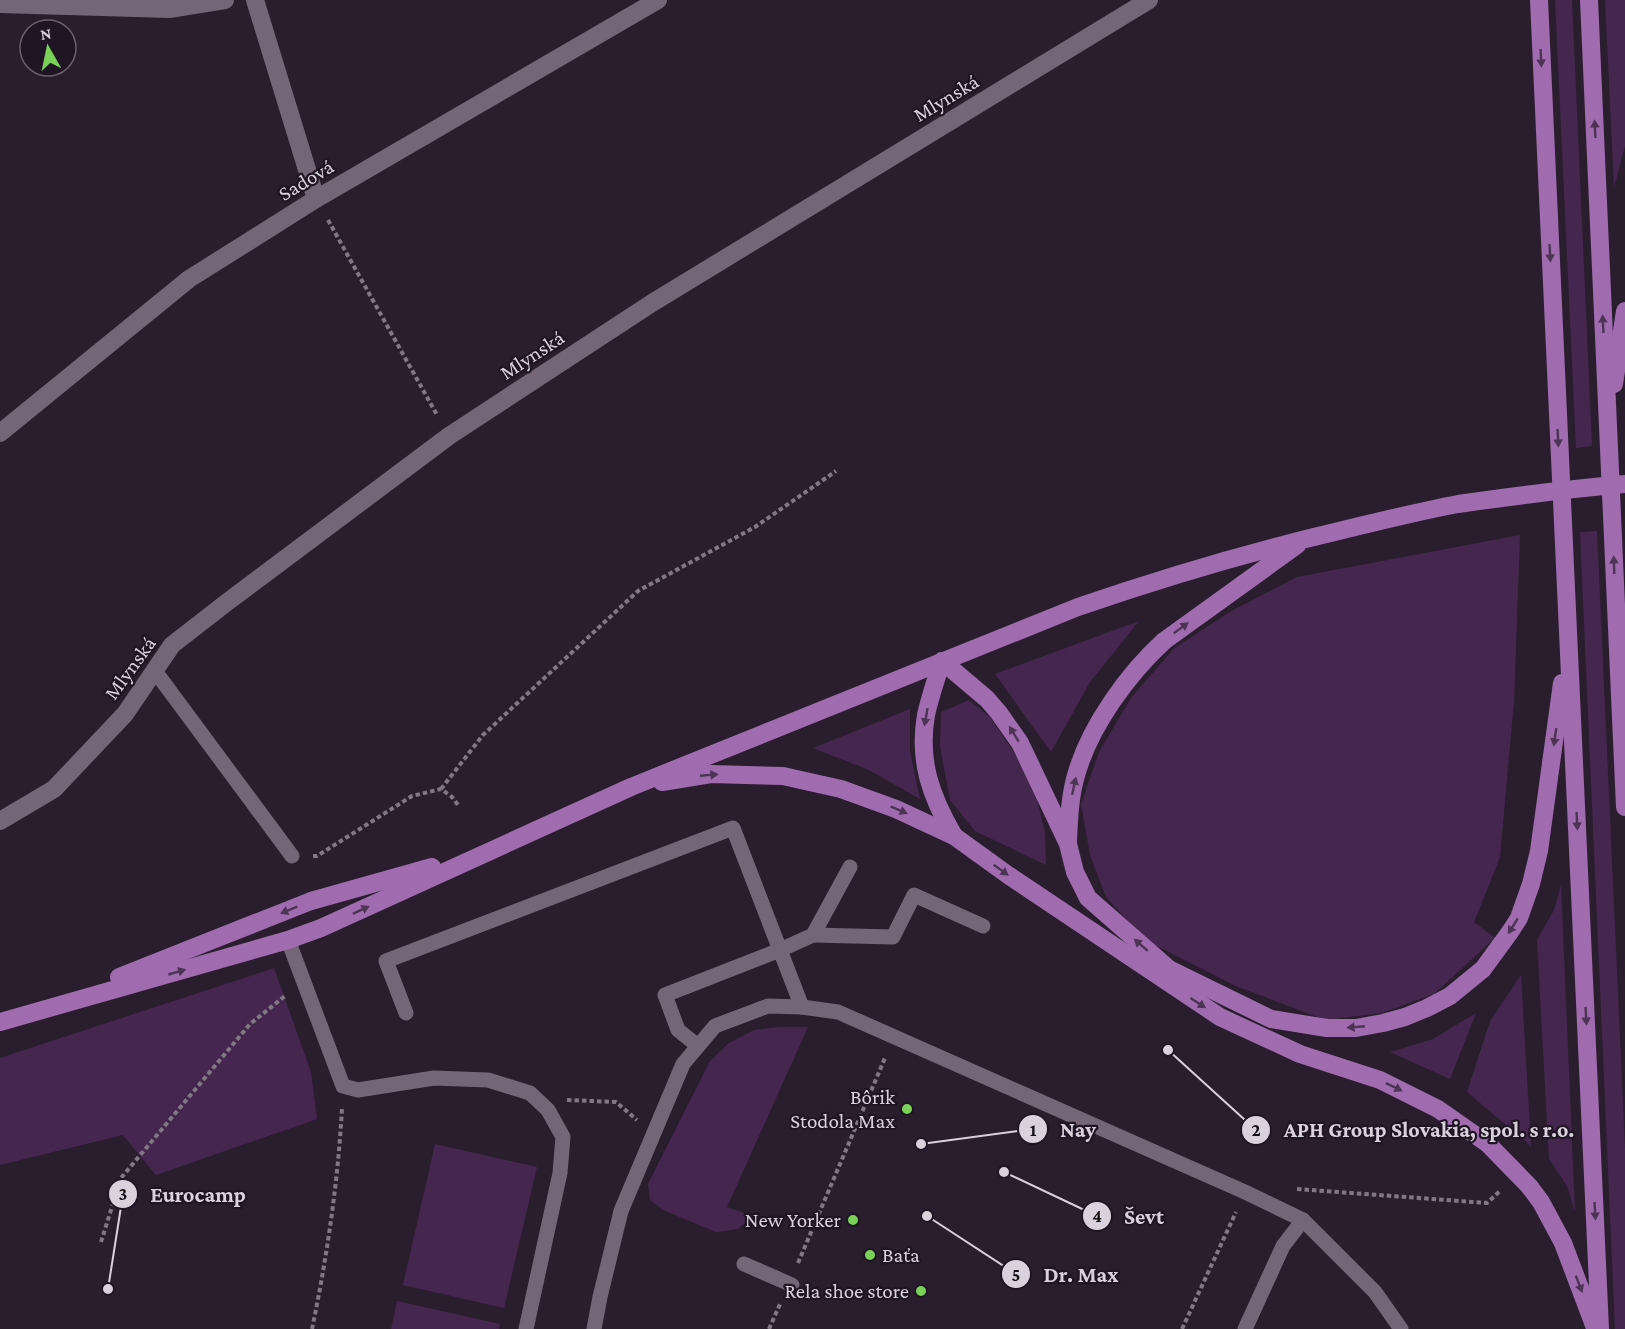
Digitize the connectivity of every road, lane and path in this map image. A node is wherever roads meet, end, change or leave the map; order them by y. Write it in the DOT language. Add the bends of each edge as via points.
graph roads {
  1 [pos="225,0"];
  2 [pos="255,0"];
  3 [pos="658,0"];
  4 [pos="1149,0"];
  5 [pos="1539,0"];
  6 [pos="1589,0"];
  7 [pos="0,4"];
  8 [pos="316,199"];
  9 [pos="1625,311"];
  10 [pos="1608,425"];
  11 [pos="0,433"];
  12 [pos="449,436"];
  13 [pos="836,471"];
  14 [pos="1625,484"];
  15 [pos="1306,539"];
  16 [pos="1568,637"];
  17 [pos="942,661"];
  18 [pos="155,671"];
  19 [pos="631,787"];
  20 [pos="441,789"];
  21 [pos="458,805"];
  22 [pos="1625,807"];
  23 [pos="0,821"];
  24 [pos="954,836"];
  25 [pos="1068,844"];
  26 [pos="486,852"];
  27 [pos="292,856"];
  28 [pos="850,867"];
  29 [pos="983,926"];
  30 [pos="813,935"];
  31 [pos="288,940"];
  32 [pos="780,950"];
  33 [pos="302,982"];
  34 [pos="802,1007"];
  35 [pos="406,1013"];
  36 [pos="20,1017"];
  37 [pos="0,1022"];
  38 [pos="698,1046"];
  39 [pos="896,1063"];
  40 [pos="343,1086"];
  41 [pos="563,1100"];
  42 [pos="616,1102"];
  43 [pos="1504,1187"];
  44 [pos="1330,1192"];
  45 [pos="1236,1212"];
  46 [pos="1303,1220"];
  47 [pos="101,1242"];
  48 [pos="744,1264"];
  49 [pos="791,1284"];
  50 [pos="312,1329"];
  51 [pos="526,1329"];
  52 [pos="594,1329"];
  53 [pos="1182,1329"];
  54 [pos="1245,1329"];
  55 [pos="1401,1329"];
  56 [pos="1598,1329"];
  1 -- 7 [label="street" via="169,9"];
  2 -- 8 [label="street"];
  3 -- 8 [label="street, Sadová"];
  4 -- 12 [label="street, Mlynská" via="652,303"];
  5 -- 16 [label="main road, one-way"];
  10 -- 6 [label="main road, one-way"];
  8 -- 11 [label="street, Sadová" via="189,279"];
  8 -- 12 [label="path"];
  9 -- 10 [label="main road"];
  22 -- 10 [label="main road, one-way"];
  12 -- 18 [label="street, Mlynská" via="172,645"];
  13 -- 20 [label="path" via="755,527 638,591 483,735"];
  14 -- 15 [label="main road" via="1458,504"];
  15 -- 17 [label="main road" via="1132,588"];
  25 -- 15 [label="main road, one-way" via="1077,771 1095,730 1128,679 1164,641"];
  16 -- 25 [label="main road, one-way" via="1539,851 1519,918 1483,969 1450,996 1416,1013 1356,1028 1327,1028 1271,1019 1169,969 1088,898"];
  16 -- 56 [label="main road, one-way"];
  17 -- 19 [label="main road"];
  17 -- 24 [label="main road, one-way" via="926,714 923,750 928,780"];
  25 -- 17 [label="main road, one-way" via="1009,726 987,699"];
  18 -- 23 [label="street, Mlynská" via="125,714 54,789"];
  18 -- 27 [label="lane"];
  19 -- 24 [label="main road, one-way" via="711,774 783,776 841,789"];
  19 -- 26 [label="main road"];
  20 -- 21 [label="path"];
  20 -- 27 [label="path" via="412,796 317,856"];
  24 -- 56 [label="main road, one-way" via="1220,1017 1300,1054 1380,1080 1438,1109 1488,1144 1541,1202 1563,1243"];
  31 -- 26 [label="main road, one-way"];
  26 -- 36 [label="main road, one-way" via="311,901"];
  28 -- 30 [label="lane"];
  29 -- 30 [label="lane" via="914,896 893,937"];
  30 -- 32 [label="lane"];
  31 -- 33 [label="lane"];
  36 -- 31 [label="main road, one-way"];
  32 -- 34 [label="lane"];
  32 -- 35 [label="lane" via="733,828 386,961"];
  32 -- 38 [label="lane" via="665,995 678,1030"];
  33 -- 40 [label="lane"];
  33 -- 47 [label="path" via="250,1024 121,1178"];
  34 -- 38 [label="lane" via="768,1006 715,1026"];
  34 -- 46 [label="lane" via="838,1012"];
  36 -- 37 [label="main road"];
  38 -- 52 [label="lane" via="683,1064 621,1210"];
  39 -- 49 [label="path" via="885,1058"];
  40 -- 50 [label="path" via="324,1274"];
  40 -- 51 [label="lane" via="358,1090 434,1078 488,1080 530,1093 548,1110 563,1137 560,1173"];
  41 -- 42 [label="path"];
  43 -- 44 [label="path" via="1487,1203"];
  45 -- 53 [label="path"];
  46 -- 54 [label="lane" via="1283,1246"];
  46 -- 55 [label="lane" via="1375,1292"];
  48 -- 49 [label="lane"];
}
